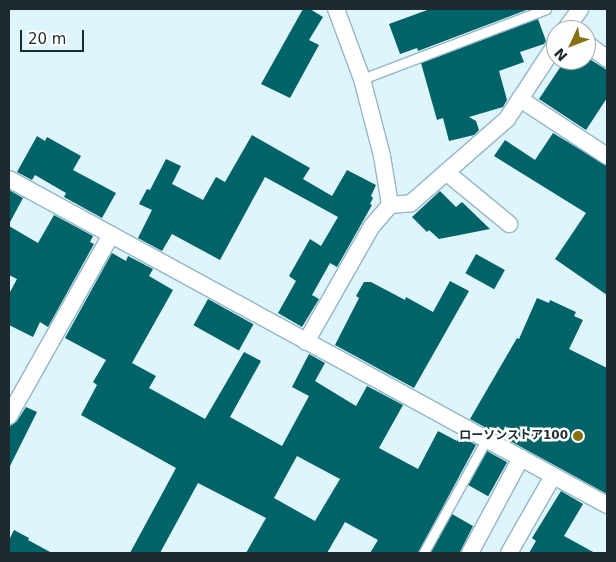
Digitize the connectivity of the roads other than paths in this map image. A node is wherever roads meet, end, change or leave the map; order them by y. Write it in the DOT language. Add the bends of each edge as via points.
graph roads {
  1 [pos="336,9"];
  2 [pos="546,9"];
  3 [pos="580,9"];
  4 [pos="573,20"];
  5 [pos="596,51"];
  6 [pos="546,59"];
  7 [pos="607,59"];
  8 [pos="362,79"];
  9 [pos="520,99"];
  10 [pos="607,156"];
  11 [pos="446,172"];
  12 [pos="9,179"];
  13 [pos="390,205"];
  14 [pos="508,224"];
  15 [pos="111,235"];
  16 [pos="306,342"];
  17 [pos="9,416"];
  18 [pos="486,440"];
  19 [pos="521,458"];
  20 [pos="553,476"];
  21 [pos="607,505"];
  22 [pos="424,552"];
  23 [pos="470,553"];
  24 [pos="509,553"];
  1 -- 8 [label="street"];
  2 -- 8 [label="lane"];
  3 -- 4 [label="street"];
  5 -- 7 [label="street"];
  6 -- 9 [label="street"];
  8 -- 13 [label="street" via="382,156"];
  9 -- 10 [label="street"];
  9 -- 11 [label="street" via="507,119"];
  11 -- 13 [label="street" via="412,203"];
  11 -- 14 [label="street"];
  12 -- 15 [label="street"];
  13 -- 16 [label="street" via="372,226"];
  15 -- 16 [label="street"];
  15 -- 17 [label="street"];
  16 -- 18 [label="street"];
  18 -- 19 [label="street"];
  18 -- 22 [label="lane"];
  19 -- 20 [label="street"];
  19 -- 23 [label="street"];
  20 -- 21 [label="street"];
  20 -- 24 [label="street"];
}
